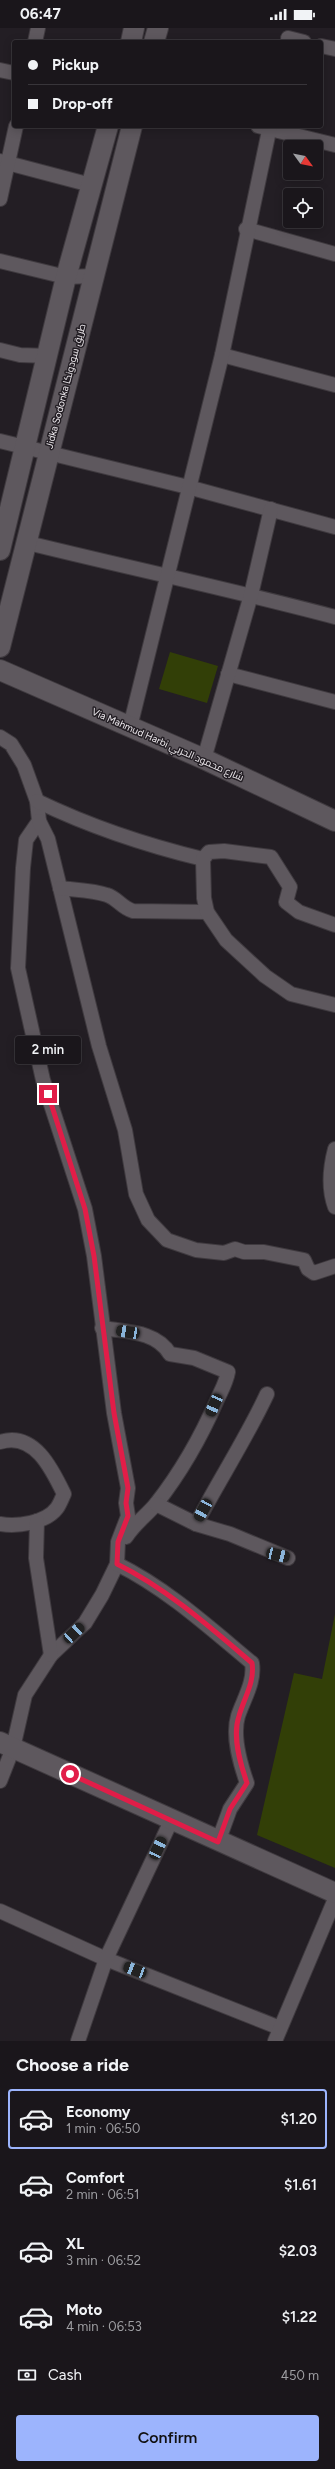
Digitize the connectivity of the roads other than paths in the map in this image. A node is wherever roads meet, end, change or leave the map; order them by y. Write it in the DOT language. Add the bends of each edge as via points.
graph roads {
  1 [pos="38,28"];
  2 [pos="134,28"];
  3 [pos="158,28"];
  4 [pos="288,36"];
  5 [pos="35,40"];
  6 [pos="131,40"];
  7 [pos="155,40"];
  8 [pos="299,40"];
  9 [pos="323,46"];
  10 [pos="335,49"];
  11 [pos="0,70"];
  12 [pos="12,73"];
  13 [pos="15,128"];
  14 [pos="107,128"];
  15 [pos="131,128"];
  16 [pos="266,128"];
  17 [pos="270,128"];
  18 [pos="335,145"];
  19 [pos="4,162"];
  20 [pos="91,185"];
  21 [pos="0,199"];
  22 [pos="246,229"];
  23 [pos="335,254"];
  24 [pos="0,261"];
  25 [pos="93,276"];
  26 [pos="66,277"];
  27 [pos="0,350"];
  28 [pos="222,355"];
  29 [pos="49,356"];
  30 [pos="335,385"];
  31 [pos="0,441"];
  32 [pos="25,446"];
  33 [pos="48,453"];
  34 [pos="188,487"];
  35 [pos="271,509"];
  36 [pos="335,527"];
  37 [pos="1,540"];
  38 [pos="28,543"];
  39 [pos="166,577"];
  40 [pos="251,594"];
  41 [pos="335,617"];
  42 [pos="0,647"];
  43 [pos="0,670"];
  44 [pos="228,674"];
  45 [pos="335,702"];
  46 [pos="130,727"];
  47 [pos="0,737"];
  48 [pos="204,759"];
  49 [pos="37,801"];
  50 [pos="335,821"];
  51 [pos="39,822"];
  52 [pos="203,859"];
  53 [pos="60,888"];
  54 [pos="208,912"];
  55 [pos="335,925"];
  56 [pos="335,1005"];
  57 [pos="335,1149"];
  58 [pos="335,1207"];
  59 [pos="335,1266"];
  60 [pos="102,1328"];
  61 [pos="267,1394"];
  62 [pos="0,1442"];
  63 [pos="156,1504"];
  64 [pos="37,1521"];
  65 [pos="0,1524"];
  66 [pos="196,1524"];
  67 [pos="117,1558"];
  68 [pos="288,1558"];
  69 [pos="51,1655"];
  70 [pos="7,1745"];
  71 [pos="0,1781"];
  72 [pos="171,1821"];
  73 [pos="218,1842"];
  74 [pos="335,1893"];
  75 [pos="335,1899"];
  76 [pos="0,1911"];
  77 [pos="106,1959"];
  78 [pos="280,2028"];
  79 [pos="78,2041"];
  80 [pos="275,2041"];
  1 -- 5 [label="street"];
  2 -- 6 [label="main road"];
  3 -- 7 [label="main road"];
  4 -- 8 [label="street"];
  9 -- 10 [label="street"];
  11 -- 12 [label="street"];
  13 -- 19 [label="street"];
  14 -- 20 [label="main road"];
  15 -- 25 [label="main road, Jidka Sodonka طريق سودونكا"];
  16 -- 22 [label="street"];
  17 -- 18 [label="street"];
  19 -- 20 [label="street"];
  19 -- 21 [label="street"];
  20 -- 26 [label="main road"];
  22 -- 23 [label="street"];
  22 -- 28 [label="street"];
  24 -- 26 [label="street"];
  25 -- 26 [label="street"];
  25 -- 33 [label="main road, Jidka Sodonka طريق سودونكا"];
  26 -- 29 [label="main road"];
  27 -- 29 [label="street" via="20,355"];
  28 -- 30 [label="street"];
  28 -- 34 [label="street"];
  29 -- 32 [label="main road"];
  31 -- 32 [label="street"];
  32 -- 33 [label="street"];
  32 -- 37 [label="main road"];
  33 -- 34 [label="street"];
  33 -- 38 [label="main road, Jidka Sodonka طريق سودونكا"];
  34 -- 35 [label="street"];
  34 -- 39 [label="street"];
  35 -- 36 [label="street"];
  35 -- 40 [label="street"];
  38 -- 39 [label="street"];
  38 -- 42 [label="main road, Jidka Sodonka طريق سودونكا"];
  39 -- 40 [label="street"];
  39 -- 46 [label="street"];
  40 -- 41 [label="street"];
  40 -- 44 [label="street"];
  43 -- 46 [label="main road, Via Mahmud Harbi شارع محمود الحربي"];
  44 -- 45 [label="street"];
  44 -- 48 [label="street"];
  46 -- 48 [label="main road, Via Mahmud Harbi شارع محمود الحربي"];
  47 -- 49 [label="street" via="11,744 24,765"];
  48 -- 50 [label="main road, Via Mahmud Harbi شارع محمود الحربي"];
  49 -- 51 [label="street"];
  49 -- 52 [label="street" via="114,834"];
  51 -- 53 [label="street" via="48,839"];
  51 -- 60 [label="street" via="26,840 18,968 43,1080 85,1209 94,1256"];
  52 -- 54 [label="street" via="204,898"];
  52 -- 55 [label="street" via="209,852 224,851 271,858 290,887 286,902 299,912"];
  53 -- 54 [label="street" via="106,894 133,911"];
  53 -- 59 [label="street" via="99,1046 125,1130 136,1194 151,1224 167,1240 196,1250 224,1253 235,1249 289,1256 304,1260 308,1269 314,1273"];
  54 -- 56 [label="street" via="226,940 281,987 303,998"];
  57 -- 58 [label="street" via="331,1163 331,1195"];
  60 -- 63 [label="street" via="152,1336 165,1345 170,1354 194,1358 228,1372 226,1382 204,1428"];
  60 -- 67 [label="street" via="128,1488 128,1516"];
  61 -- 66 [label="street"];
  62 -- 64 [label="street" via="14,1440 27,1444 48,1460 55,1474 64,1494 57,1509"];
  63 -- 66 [label="street"];
  63 -- 67 [label="street" via="134,1524"];
  64 -- 65 [label="street"];
  64 -- 69 [label="street" via="36,1558"];
  66 -- 68 [label="street" via="230,1534"];
  67 -- 69 [label="street" via="102,1595 85,1623"];
  67 -- 73 [label="street" via="198,1617 252,1663 254,1674 238,1718 240,1761 247,1783 230,1809"];
  69 -- 70 [label="street" via="25,1695"];
  70 -- 71 [label="street"];
  70 -- 72 [label="main road"];
  72 -- 73 [label="main road"];
  72 -- 77 [label="street"];
  73 -- 74 [label="main road"];
  75 -- 78 [label="street"];
  76 -- 77 [label="street"];
  77 -- 78 [label="street"];
  77 -- 79 [label="street"];
  78 -- 80 [label="street"];
}
